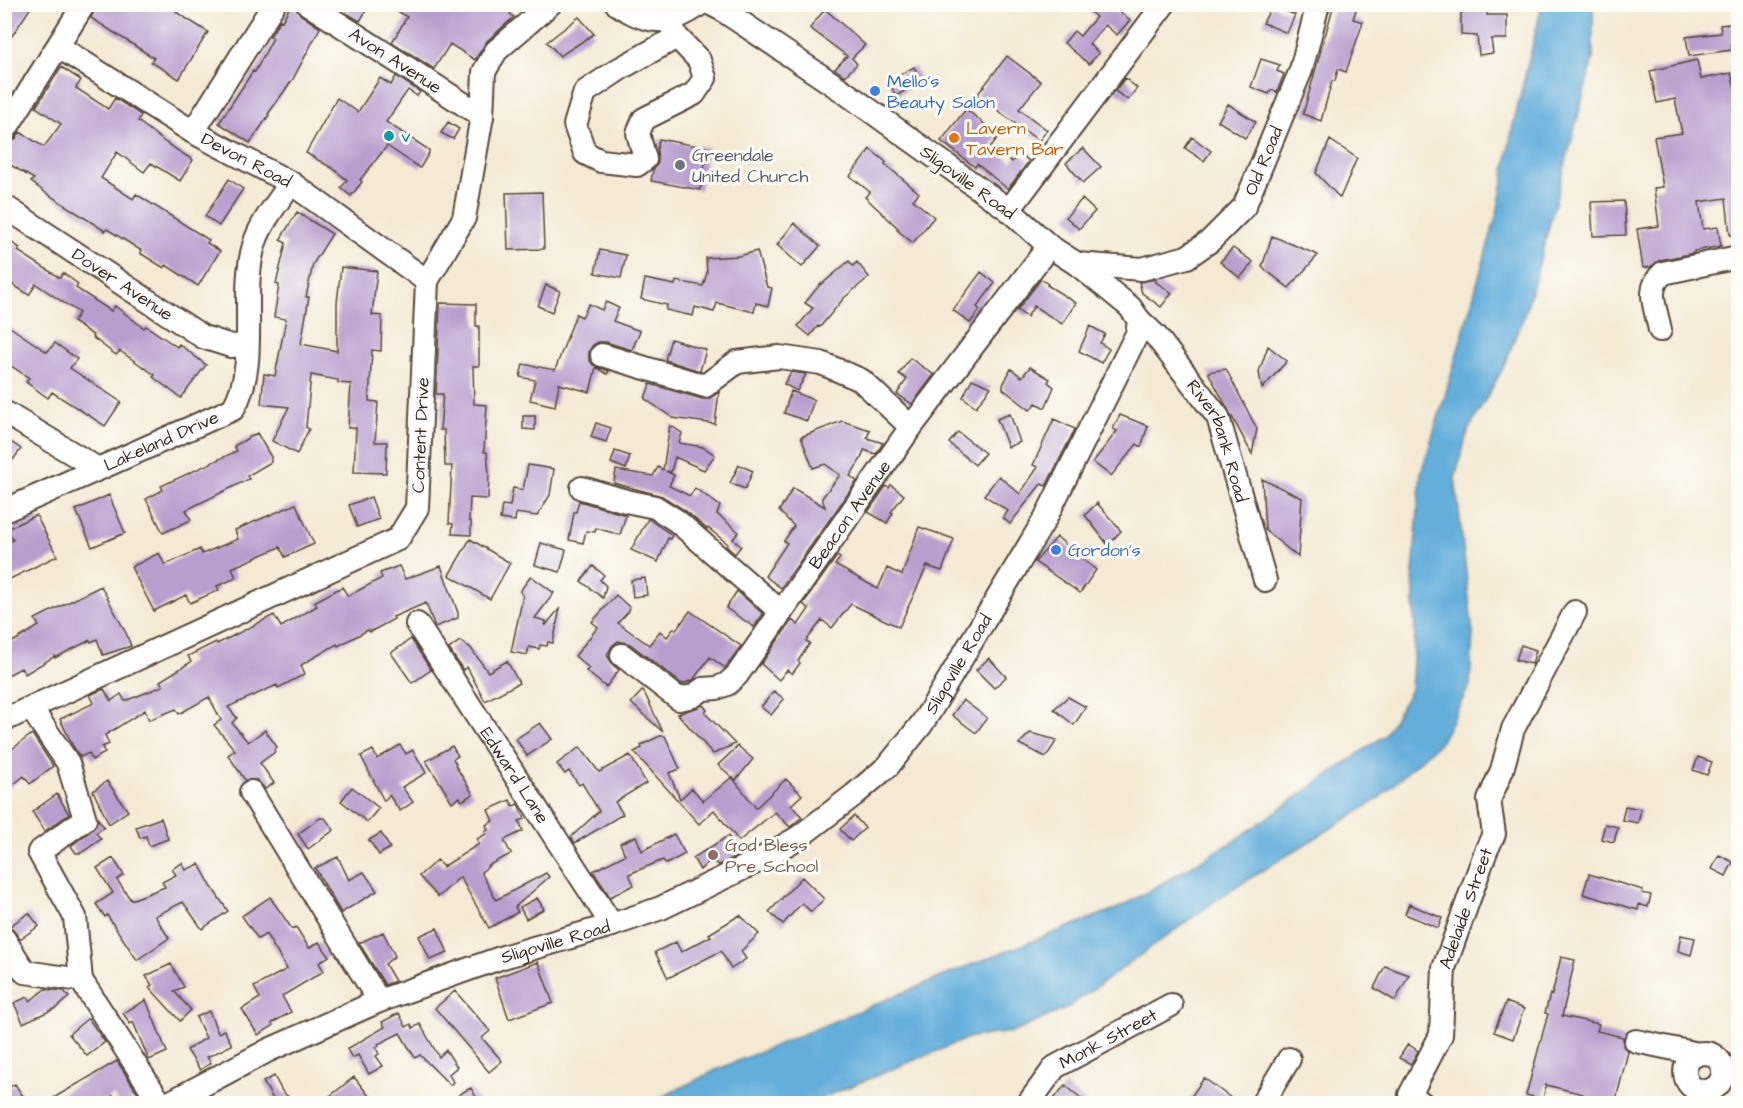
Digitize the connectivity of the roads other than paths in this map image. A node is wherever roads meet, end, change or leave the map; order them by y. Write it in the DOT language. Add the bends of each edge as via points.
graph roads {
  1 [pos="84,4"];
  2 [pos="274,4"];
  3 [pos="308,4"];
  4 [pos="550,4"];
  5 [pos="617,4"];
  6 [pos="700,4"];
  7 [pos="711,4"];
  8 [pos="1164,4"];
  9 [pos="1318,4"];
  10 [pos="673,29"];
  11 [pos="59,47"];
  12 [pos="483,116"];
  13 [pos="4,132"];
  14 [pos="193,132"];
  15 [pos="291,183"];
  16 [pos="4,206"];
  17 [pos="1009,210"];
  18 [pos="1049,246"];
  19 [pos="1738,257"];
  20 [pos="1077,264"];
  21 [pos="427,281"];
  22 [pos="1139,320"];
  23 [pos="1660,330"];
  24 [pos="246,345"];
  25 [pos="602,355"];
  26 [pos="4,412"];
  27 [pos="911,427"];
  28 [pos="98,469"];
  29 [pos="582,488"];
  30 [pos="4,511"];
  31 [pos="1265,580"];
  32 [pos="781,612"];
  33 [pos="1575,612"];
  34 [pos="417,624"];
  35 [pos="622,655"];
  36 [pos="31,708"];
  37 [pos="4,720"];
  38 [pos="251,792"];
  39 [pos="612,925"];
  40 [pos="4,939"];
  41 [pos="81,980"];
  42 [pos="379,1001"];
  43 [pos="1171,1005"];
  44 [pos="1636,1041"];
  45 [pos="1718,1058"];
  46 [pos="1289,1059"];
  47 [pos="161,1104"];
  48 [pos="167,1104"];
  49 [pos="1028,1104"];
  50 [pos="1262,1104"];
  51 [pos="1423,1104"];
  1 -- 11 [label="street"];
  2 -- 14 [label="street"];
  3 -- 12 [label="street, Avon Avenue"];
  4 -- 12 [label="street, Content Drive" via="496,51 484,72"];
  5 -- 10 [label="street" via="643,19"];
  6 -- 10 [label="street"];
  7 -- 17 [label="street, Sligoville Road" via="843,91"];
  8 -- 17 [label="street"];
  9 -- 20 [label="street, Old Road" via="1301,70 1244,207 1210,241 1187,257 1142,269"];
  10 -- 10 [label="street" via="585,92 575,124 585,153 601,161 637,165 645,159 638,133 644,119 694,94 705,78 699,60"];
  11 -- 13 [label="street"];
  11 -- 14 [label="street, Devon Road"];
  12 -- 21 [label="street, Content Drive" via="464,218"];
  14 -- 15 [label="street, Devon Road"];
  15 -- 21 [label="street, Devon Road"];
  15 -- 24 [label="street, Lakeland Drive" via="255,241 249,273"];
  16 -- 24 [label="street, Dover Avenue" via="203,338 231,346"];
  17 -- 18 [label="street, Sligoville Road"];
  18 -- 20 [label="street, Sligoville Road"];
  18 -- 27 [label="street, Beacon Avenue"];
  19 -- 23 [label="street" via="1664,273 1655,281 1652,290"];
  20 -- 22 [label="street, Sligoville Road" via="1130,307"];
  21 -- 36 [label="street, Content Drive" via="417,508 398,539"];
  22 -- 31 [label="street, Riverbank Road" via="1156,336 1218,417"];
  22 -- 39 [label="street, Sligoville Road" via="1137,334 1045,519 921,725 888,766 799,837 758,861 661,908"];
  24 -- 28 [label="street, Lakeland Drive" via="240,396 233,409"];
  25 -- 27 [label="street" via="705,386 737,362 779,357 821,363 861,380"];
  26 -- 28 [label="street"];
  27 -- 32 [label="street, Beacon Avenue"];
  28 -- 30 [label="street, Lakeland Drive"];
  29 -- 32 [label="street" via="655,507 677,521"];
  32 -- 35 [label="street, Beacon Avenue" via="737,675 727,684 703,689 693,696 679,699"];
  33 -- 51 [label="street, Adelaide Street" via="1514,729 1489,800 1494,834 1444,968 1441,1035 1410,1095"];
  34 -- 39 [label="street, Edward Lane"];
  36 -- 37 [label="street, Content Drive"];
  36 -- 41 [label="street" via="68,763 85,819 39,852 75,917"];
  38 -- 42 [label="street"];
  39 -- 42 [label="street, Sligoville Road" via="504,957"];
  40 -- 41 [label="street" via="25,972"];
  41 -- 47 [label="street"];
  42 -- 48 [label="street, Sligoville Road" via="269,1050"];
  43 -- 49 [label="street, Monk Street" via="1055,1067"];
  44 -- 45 [label="street"];
  46 -- 50 [label="street"];
}
